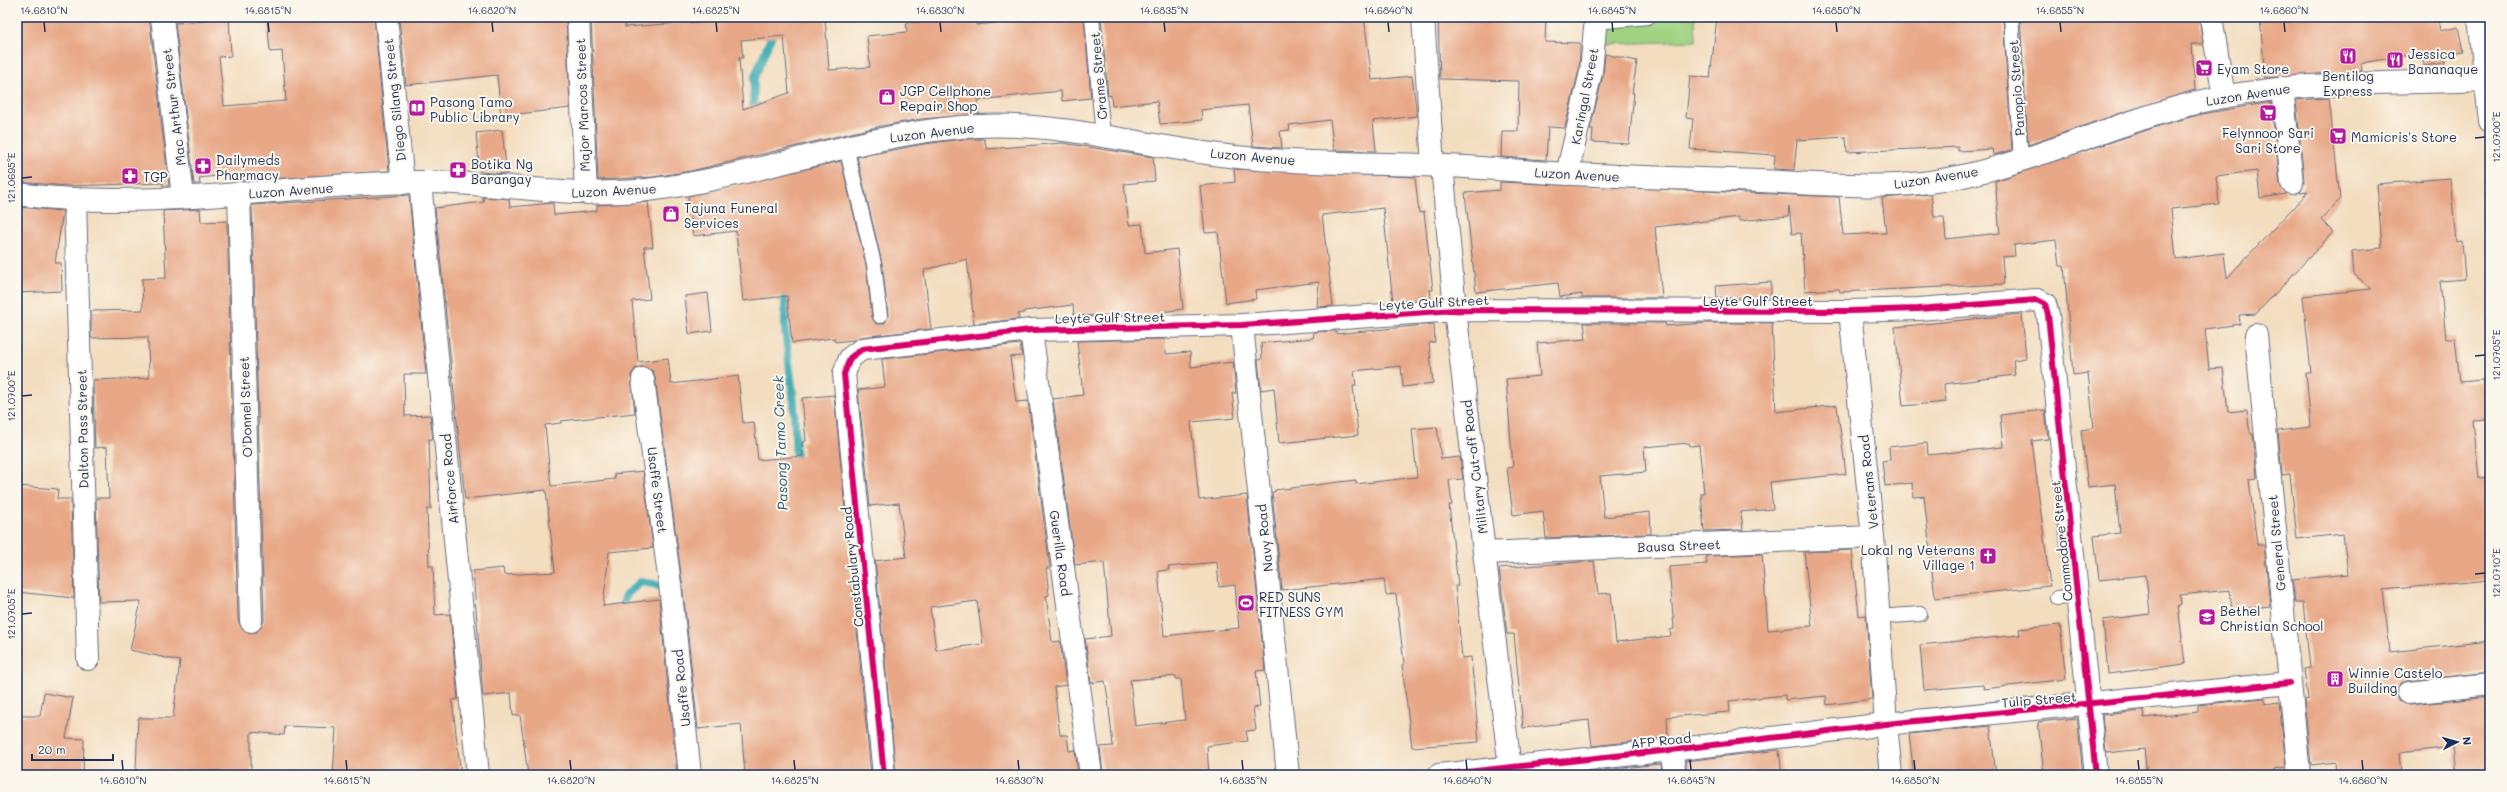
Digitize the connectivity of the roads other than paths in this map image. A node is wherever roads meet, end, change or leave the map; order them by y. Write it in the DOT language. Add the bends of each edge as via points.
graph roads {
  1 [pos="162,17"];
  2 [pos="386,17"];
  3 [pos="578,17"];
  4 [pos="1092,17"];
  5 [pos="1423,17"];
  6 [pos="1648,17"];
  7 [pos="2011,17"];
  8 [pos="2211,17"];
  9 [pos="2479,17"];
  10 [pos="1596,19"];
  11 [pos="2486,80"];
  12 [pos="2282,88"];
  13 [pos="2224,97"];
  14 [pos="2490,121"];
  15 [pos="1103,136"];
  16 [pos="846,147"];
  17 [pos="2022,159"];
  18 [pos="1437,165"];
  19 [pos="1567,174"];
  20 [pos="411,183"];
  21 [pos="2292,183"];
  22 [pos="239,193"];
  23 [pos="586,193"];
  24 [pos="17,194"];
  25 [pos="183,196"];
  26 [pos="75,200"];
  27 [pos="2045,304"];
  28 [pos="1455,310"];
  29 [pos="1850,311"];
  30 [pos="880,316"];
  31 [pos="1242,325"];
  32 [pos="1030,330"];
  33 [pos="2256,335"];
  34 [pos="850,358"];
  35 [pos="643,379"];
  36 [pos="1873,536"];
  37 [pos="1484,553"];
  38 [pos="671,593"];
  39 [pos="1920,614"];
  40 [pos="1878,617"];
  41 [pos="251,621"];
  42 [pos="88,659"];
  43 [pos="2289,683"];
  44 [pos="2490,684"];
  45 [pos="2408,693"];
  46 [pos="2089,705"];
  47 [pos="1886,724"];
  48 [pos="1671,750"];
  49 [pos="1510,768"];
  50 [pos="1476,773"];
  51 [pos="478,775"];
  52 [pos="690,775"];
  53 [pos="884,775"];
  54 [pos="1090,775"];
  55 [pos="1288,775"];
  56 [pos="1439,775"];
  57 [pos="1675,775"];
  58 [pos="1891,775"];
  59 [pos="2096,775"];
  60 [pos="2299,775"];
  1 -- 25 [label="street, Mac Arthur Street"];
  2 -- 20 [label="street, Diego Silang Street"];
  3 -- 23 [label="street, Major Marcos Street"];
  4 -- 15 [label="lane, Crame Street"];
  5 -- 18 [label="street, Military Cut-off Road"];
  6 -- 10 [label="lane"];
  7 -- 17 [label="lane, Panopio Street"];
  8 -- 13 [label="street"];
  9 -- 11 [label="street"];
  10 -- 19 [label="street, Karingal Street" via="1591,72"];
  11 -- 12 [label="street, Luzon Avenue"];
  11 -- 14 [label="street"];
  12 -- 13 [label="street, Luzon Avenue"];
  12 -- 21 [label="street"];
  13 -- 17 [label="street, Luzon Avenue" via="2123,123"];
  15 -- 16 [label="street, Luzon Avenue" via="1044,127 991,125 925,131"];
  15 -- 18 [label="street, Luzon Avenue" via="1244,158"];
  16 -- 23 [label="street, Luzon Avenue" via="752,171 686,184 623,193"];
  16 -- 30 [label="lane" via="874,264"];
  17 -- 19 [label="street, Luzon Avenue" via="1960,175 1901,185"];
  18 -- 19 [label="street, Luzon Avenue"];
  18 -- 28 [label="street, Military Cut-off Road"];
  20 -- 22 [label="street, Luzon Avenue"];
  20 -- 23 [label="street, Luzon Avenue"];
  20 -- 51 [label="street, Airforce Road"];
  22 -- 25 [label="street, Luzon Avenue"];
  22 -- 41 [label="street, O'Donnel Street"];
  24 -- 26 [label="street, Luzon Avenue"];
  25 -- 26 [label="street, Luzon Avenue"];
  26 -- 42 [label="street, Dalton Pass Street"];
  27 -- 29 [label="street, Leyte Gulf Street" via="2037,300"];
  27 -- 46 [label="street, Commodore Street" via="2067,597"];
  28 -- 29 [label="street, Leyte Gulf Street"];
  28 -- 31 [label="street, Leyte Gulf Street"];
  28 -- 37 [label="street, Military Cut-off Road"];
  29 -- 36 [label="street, Veterans Road"];
  31 -- 32 [label="street, Leyte Gulf Street"];
  31 -- 55 [label="street, Navy Road"];
  32 -- 34 [label="street, Leyte Gulf Street" via="862,349"];
  32 -- 54 [label="street, Guerilla Road"];
  33 -- 43 [label="street, General Street"];
  34 -- 53 [label="street, Constabulary Road" via="844,374"];
  35 -- 38 [label="street, Usaffe Street"];
  36 -- 37 [label="street, Bausa Street"];
  36 -- 40 [label="street, Veterans Road"];
  37 -- 49 [label="street, Military Cut-off Road"];
  38 -- 52 [label="street, Usaffe Road"];
  39 -- 40 [label="lane"];
  40 -- 47 [label="street, Veterans Road"];
  43 -- 46 [label="street, Tulip Street"];
  43 -- 60 [label="street, General Street"];
  44 -- 45 [label="street"];
  46 -- 47 [label="street, Tulip Street"];
  46 -- 59 [label="street, Commodore Street"];
  47 -- 48 [label="street, AFP Road"];
  47 -- 58 [label="street, Veterans Road"];
  48 -- 49 [label="street, AFP Road"];
  48 -- 57 [label="street"];
  49 -- 50 [label="street, AFP Road"];
  50 -- 56 [label="street, AFP Road"];
}
